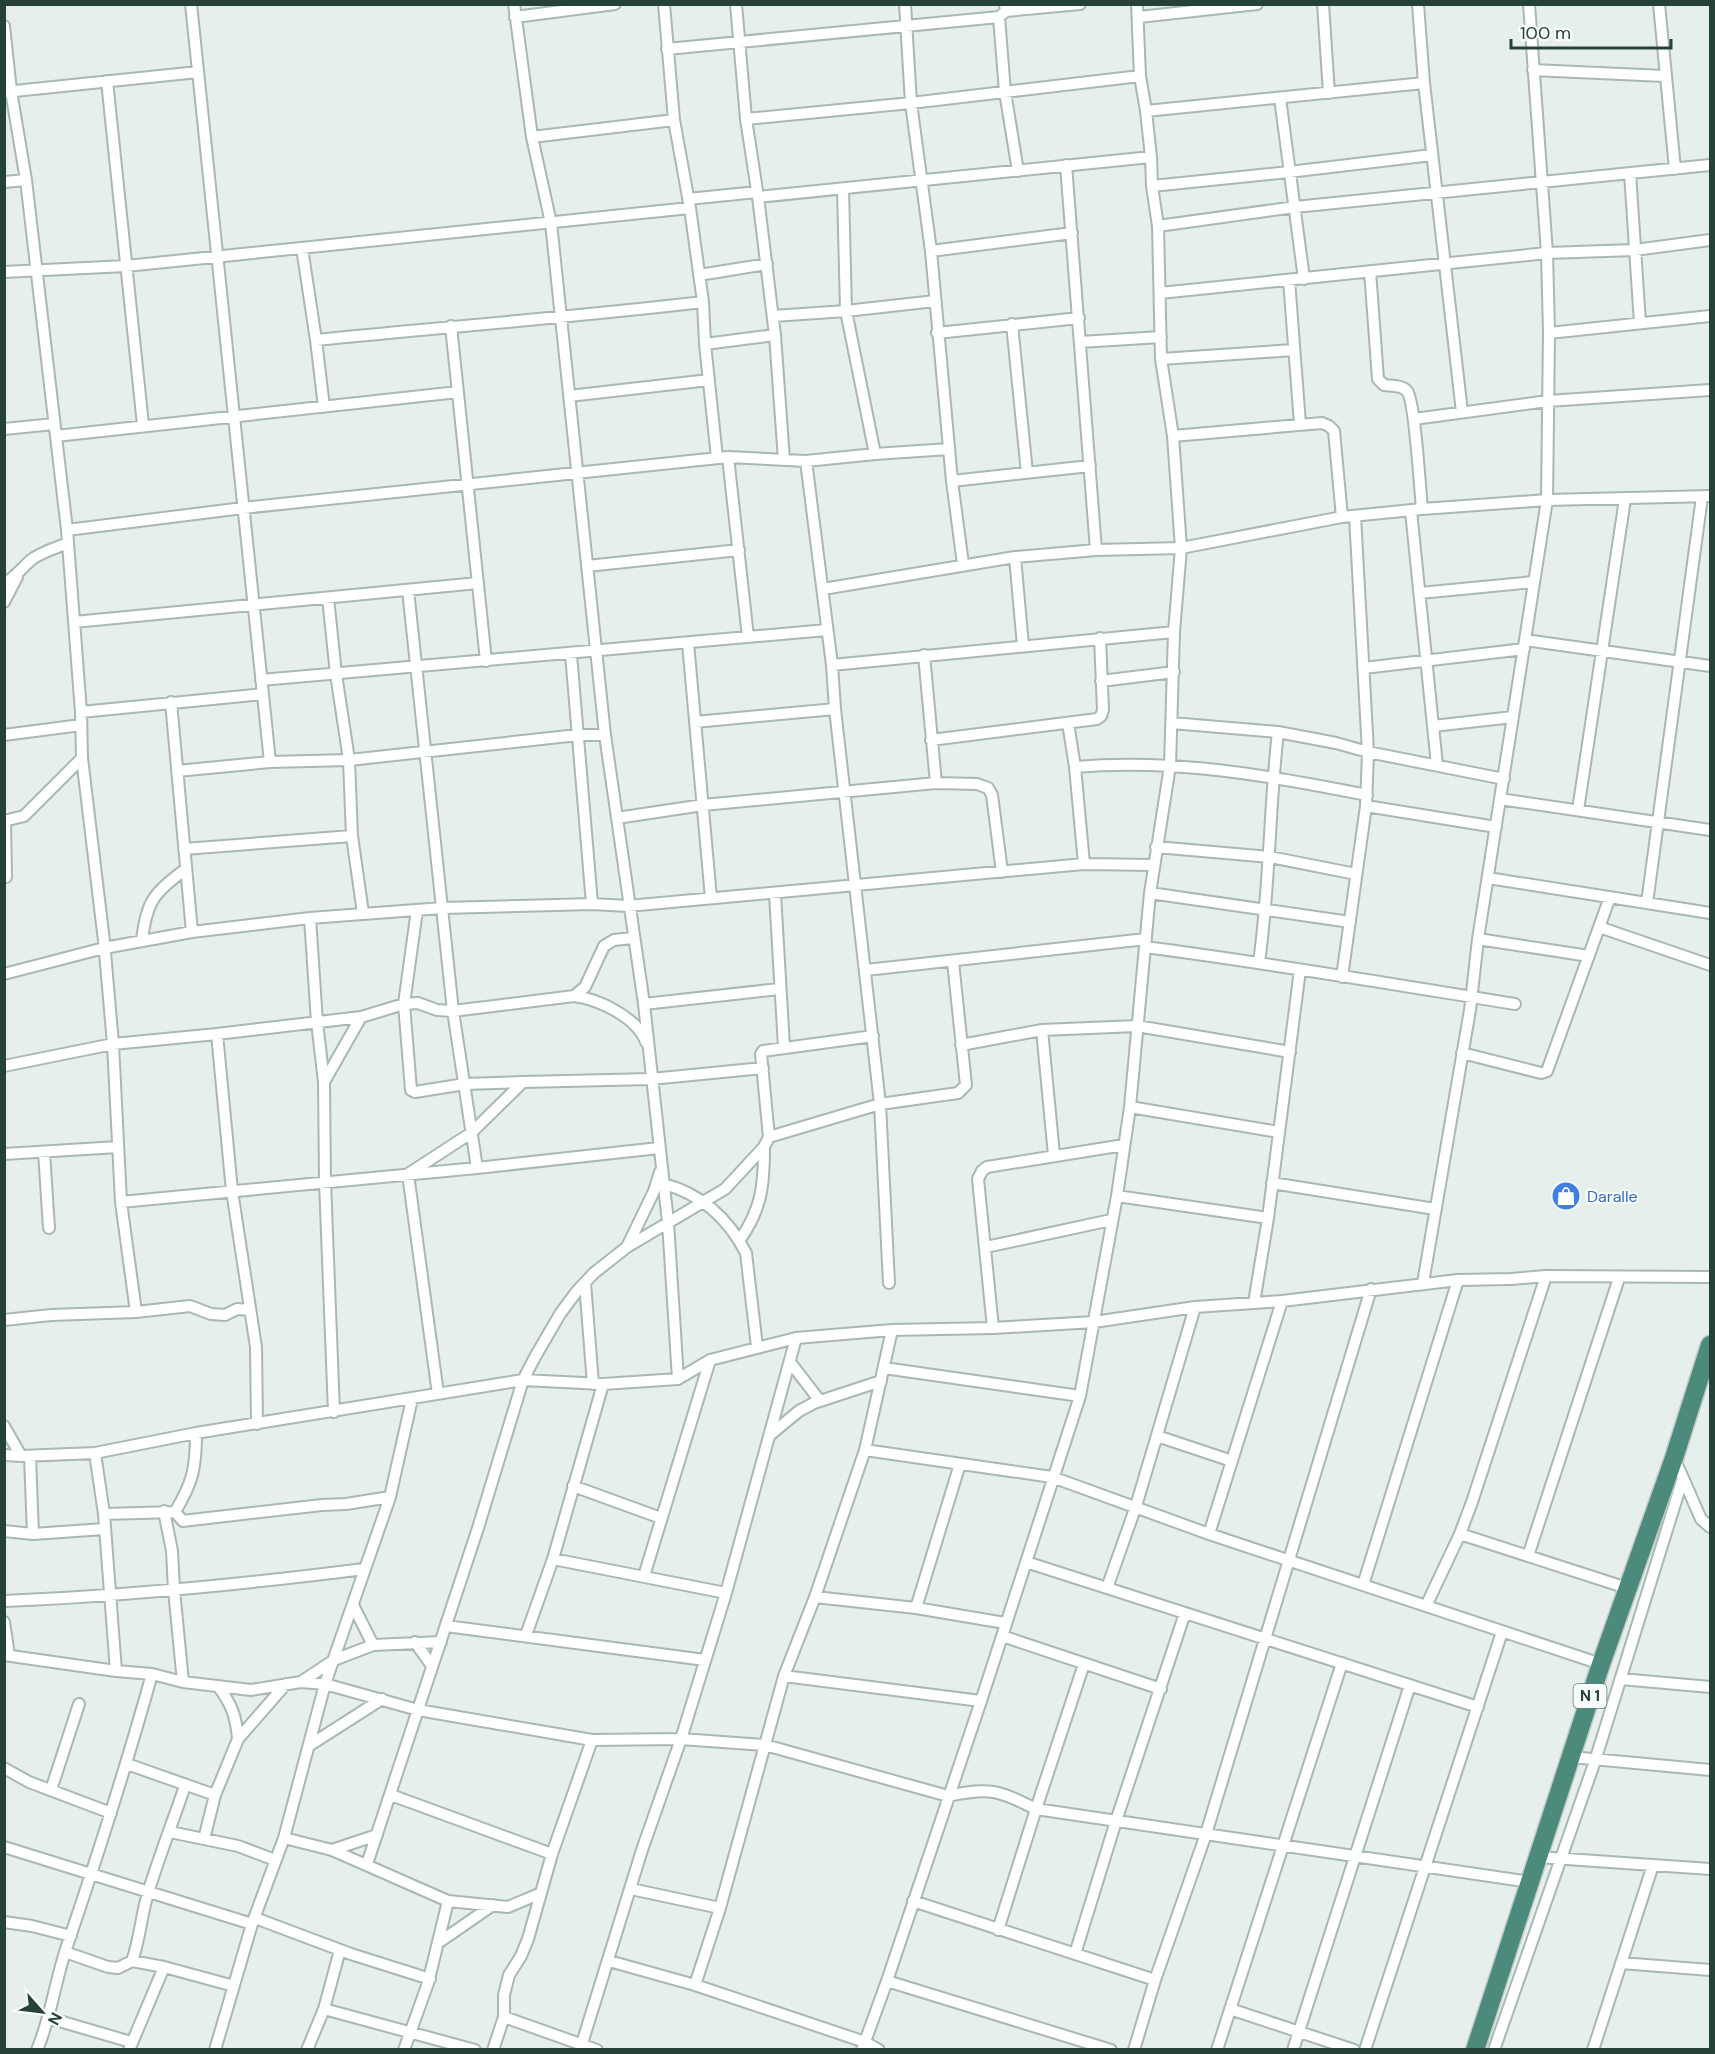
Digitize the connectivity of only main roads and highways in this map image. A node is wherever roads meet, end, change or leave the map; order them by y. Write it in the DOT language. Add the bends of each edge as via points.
graph roads {
  1 [pos="1710,1345"];
  2 [pos="1475,2049"];
  1 -- 2 [label="highway, N 1"];
}
